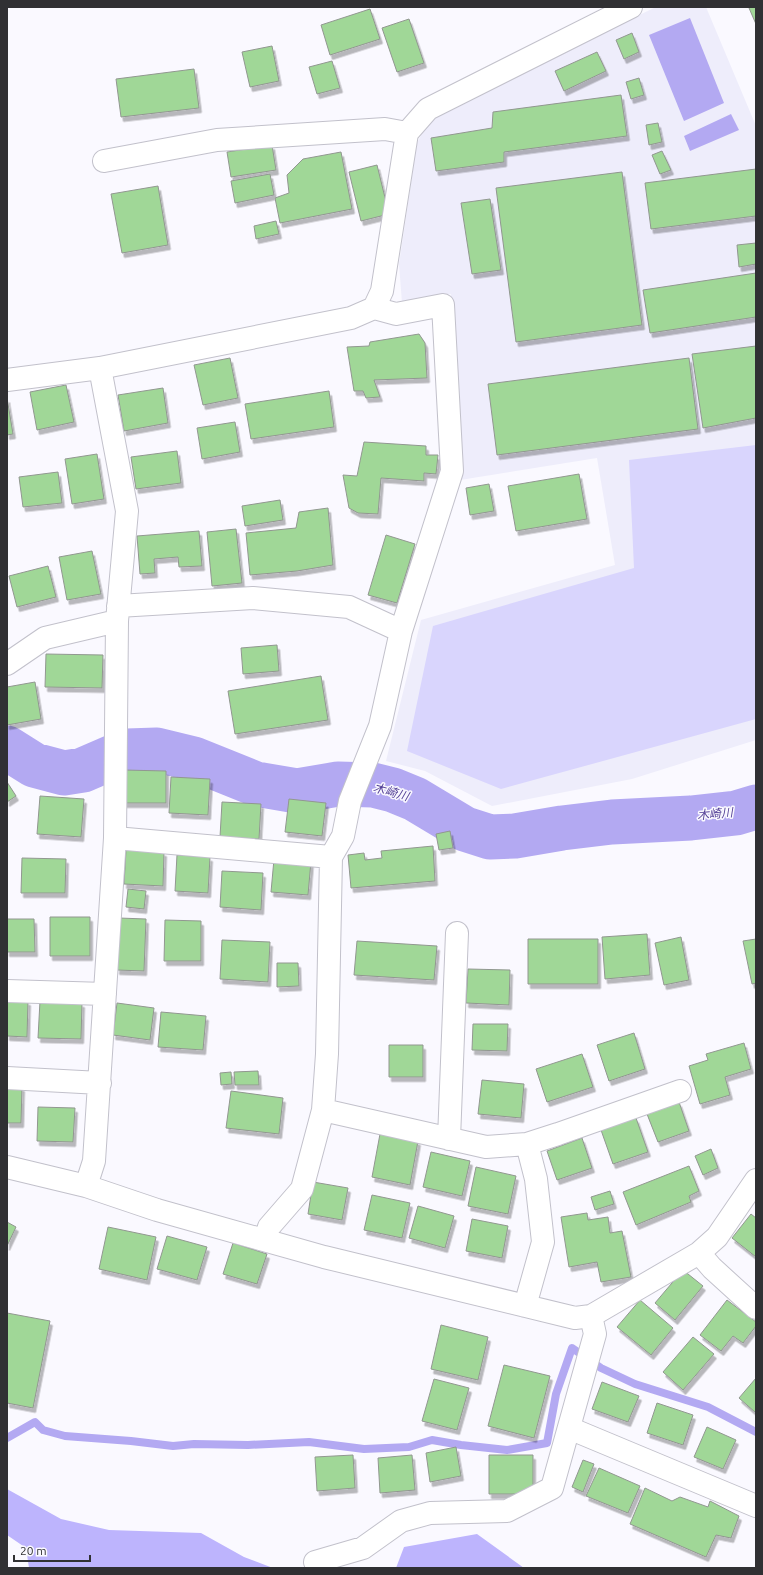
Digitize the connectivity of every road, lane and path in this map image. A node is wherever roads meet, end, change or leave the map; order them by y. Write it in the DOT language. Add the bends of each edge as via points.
graph roads {
  1 [pos="631,7"];
  2 [pos="407,133"];
  3 [pos="104,161"];
  4 [pos="374,308"];
  5 [pos="100,368"];
  6 [pos="7,380"];
  7 [pos="118,614"];
  8 [pos="401,631"];
  9 [pos="7,664"];
  10 [pos="115,838"];
  11 [pos="331,857"];
  12 [pos="457,933"];
  13 [pos="7,991"];
  14 [pos="106,994"];
  15 [pos="7,1078"];
  16 [pos="100,1083"];
  17 [pos="680,1092"];
  18 [pos="323,1110"];
  19 [pos="449,1139"];
  20 [pos="527,1144"];
  21 [pos="7,1167"];
  22 [pos="756,1180"];
  23 [pos="86,1186"];
  24 [pos="265,1240"];
  25 [pos="699,1253"];
  26 [pos="525,1306"];
  27 [pos="756,1308"];
  28 [pos="591,1316"];
  29 [pos="569,1428"];
  30 [pos="756,1506"];
  31 [pos="315,1562"];
  1 -- 2 [label="street" via="428,109"];
  2 -- 3 [label="street" via="385,129 217,140"];
  2 -- 4 [label="street" via="382,291"];
  4 -- 5 [label="street" via="351,318"];
  4 -- 8 [label="street" via="396,314 443,305 452,471"];
  5 -- 6 [label="street"];
  5 -- 7 [label="street" via="127,511"];
  7 -- 8 [label="street" via="253,598 349,607"];
  7 -- 9 [label="street" via="45,638"];
  7 -- 10 [label="street"];
  8 -- 11 [label="street" via="380,726 350,801 343,836"];
  10 -- 11 [label="street"];
  10 -- 14 [label="street"];
  11 -- 18 [label="street" via="327,1054"];
  12 -- 19 [label="street"];
  13 -- 14 [label="street"];
  14 -- 16 [label="street"];
  15 -- 16 [label="street"];
  16 -- 23 [label="street" via="94,1161"];
  17 -- 20 [label="street"];
  18 -- 19 [label="street"];
  18 -- 24 [label="street" via="302,1189 269,1227"];
  19 -- 20 [label="street" via="486,1147"];
  20 -- 26 [label="street" via="536,1179 543,1242"];
  21 -- 23 [label="street"];
  22 -- 25 [label="street" via="717,1237"];
  23 -- 24 [label="street" via="157,1210"];
  24 -- 26 [label="street" via="324,1258"];
  25 -- 27 [label="street"];
  25 -- 28 [label="street"];
  26 -- 28 [label="street" via="575,1318"];
  28 -- 29 [label="street" via="595,1334"];
  29 -- 30 [label="street"];
  29 -- 31 [label="street" via="552,1488 507,1511 430,1513 401,1521 363,1548"];
}
